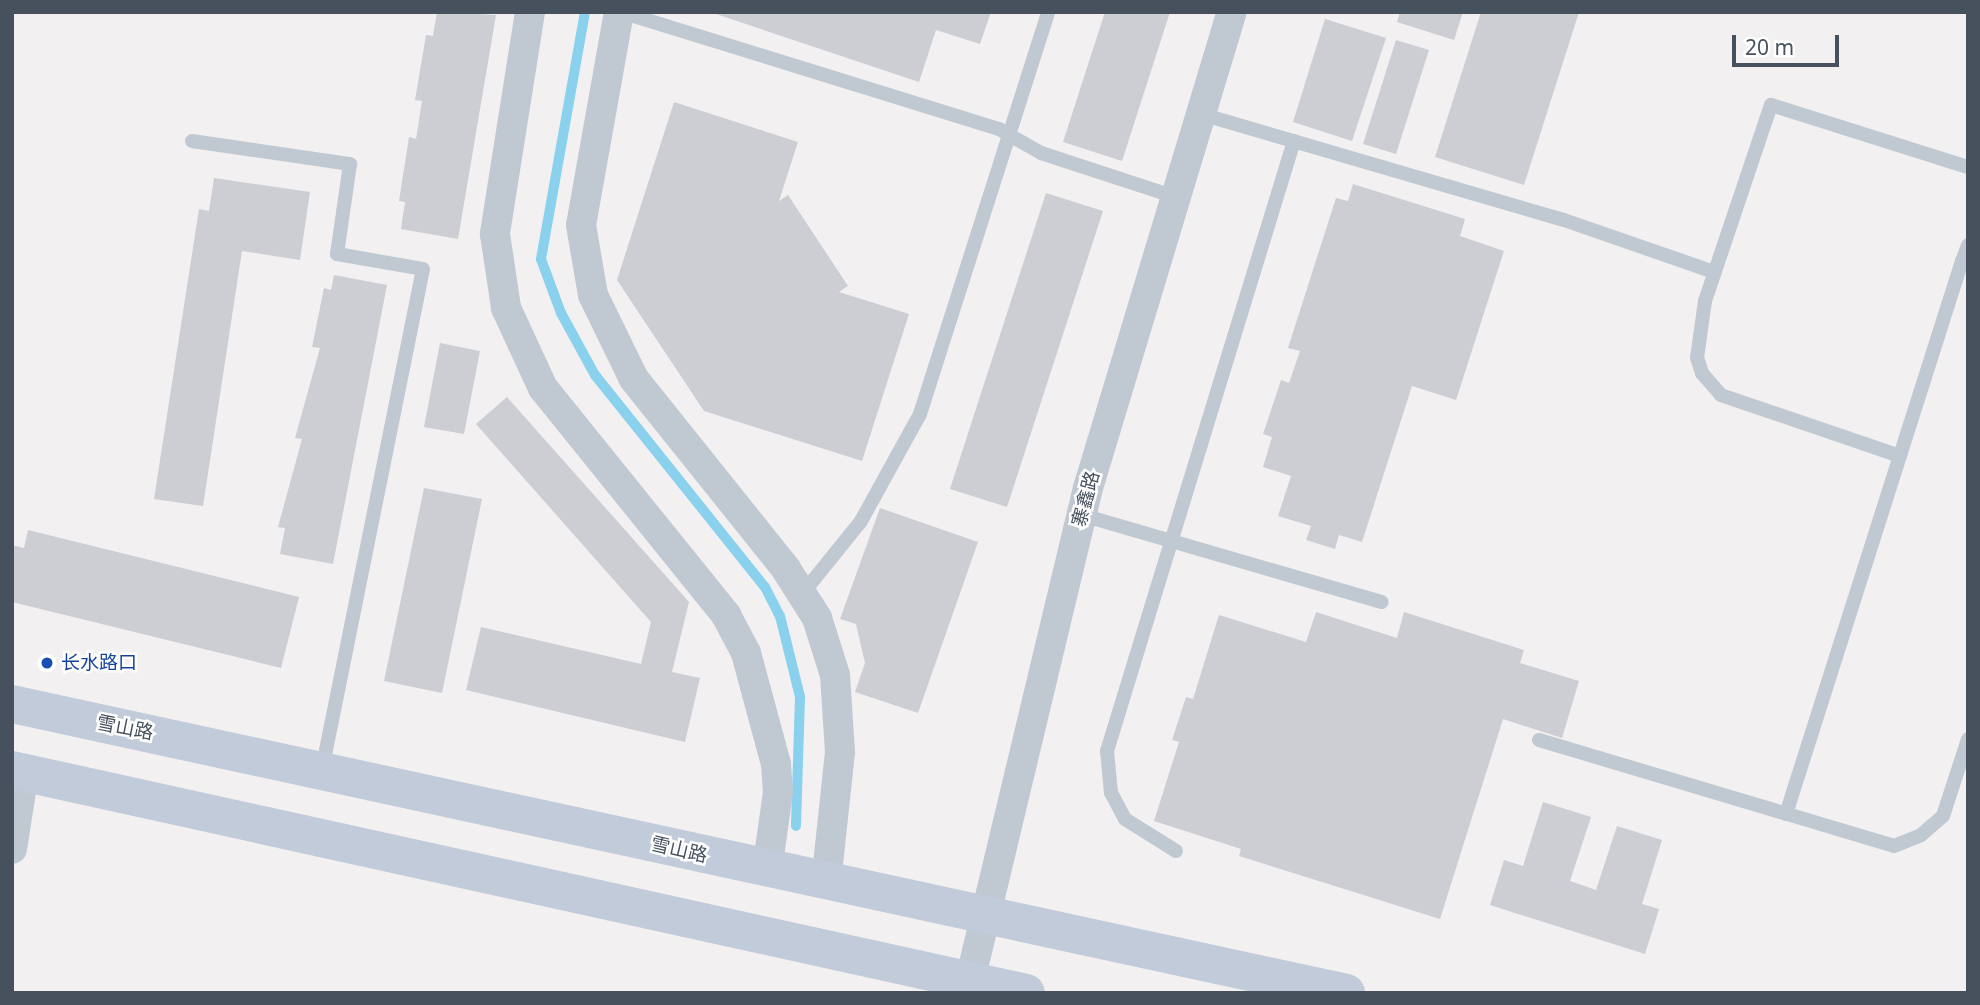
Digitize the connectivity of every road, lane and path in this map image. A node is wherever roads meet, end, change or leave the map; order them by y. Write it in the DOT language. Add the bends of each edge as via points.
graph roads {
  1 [pos="530,12"];
  2 [pos="620,12"];
  3 [pos="1048,12"];
  4 [pos="1232,12"];
  5 [pos="1201,114"];
  6 [pos="1010,135"];
  7 [pos="192,141"];
  8 [pos="1294,141"];
  9 [pos="1968,167"];
  10 [pos="1176,197"];
  11 [pos="1968,244"];
  12 [pos="1965,262"];
  13 [pos="1714,272"];
  14 [pos="1900,456"];
  15 [pos="1082,515"];
  16 [pos="1171,541"];
  17 [pos="803,593"];
  18 [pos="1382,602"];
  19 [pos="12,704"];
  20 [pos="1968,739"];
  21 [pos="1539,740"];
  22 [pos="322,770"];
  23 [pos="18,771"];
  24 [pos="1786,814"];
  25 [pos="12,849"];
  26 [pos="1176,851"];
  27 [pos="767,870"];
  28 [pos="826,883"];
  29 [pos="985,919"];
  30 [pos="968,987"];
  31 [pos="1026,993"];
  32 [pos="1346,993"];
  1 -- 27 [label="street" via="495,234 506,309 543,388 726,615 746,653 776,764 778,792"];
  2 -- 6 [label="lane"];
  2 -- 17 [label="street" via="582,225 593,295 634,379"];
  3 -- 6 [label="lane"];
  4 -- 5 [label="street, 寨鑫路"];
  5 -- 8 [label="lane"];
  5 -- 10 [label="street, 寨鑫路"];
  6 -- 10 [label="lane" via="1041,153"];
  6 -- 17 [label="lane" via="920,414 861,521"];
  7 -- 22 [label="lane" via="350,164 337,254 423,269"];
  8 -- 13 [label="lane" via="1564,220"];
  8 -- 16 [label="lane"];
  9 -- 13 [label="lane" via="1771,105"];
  10 -- 15 [label="street, 寨鑫路"];
  11 -- 12 [label="lane"];
  12 -- 14 [label="lane"];
  13 -- 14 [label="lane" via="1697,358 1711,386 1733,401"];
  14 -- 24 [label="lane"];
  15 -- 16 [label="lane"];
  15 -- 29 [label="street, 寨鑫路"];
  16 -- 18 [label="lane"];
  16 -- 26 [label="lane" via="1107,751 1106,772 1125,819"];
  17 -- 28 [label="street" via="835,675 839,798"];
  19 -- 22 [label="main road, 雪山路"];
  20 -- 24 [label="lane" via="1943,816 1908,842 1894,846"];
  21 -- 24 [label="lane"];
  22 -- 27 [label="main road, 雪山路"];
  23 -- 25 [label="street"];
  23 -- 30 [label="main road"];
  27 -- 28 [label="main road, 雪山路"];
  28 -- 29 [label="main road, 雪山路"];
  29 -- 30 [label="street, 寨鑫路"];
  29 -- 32 [label="main road, 雪山路"];
  30 -- 31 [label="main road"];
}
